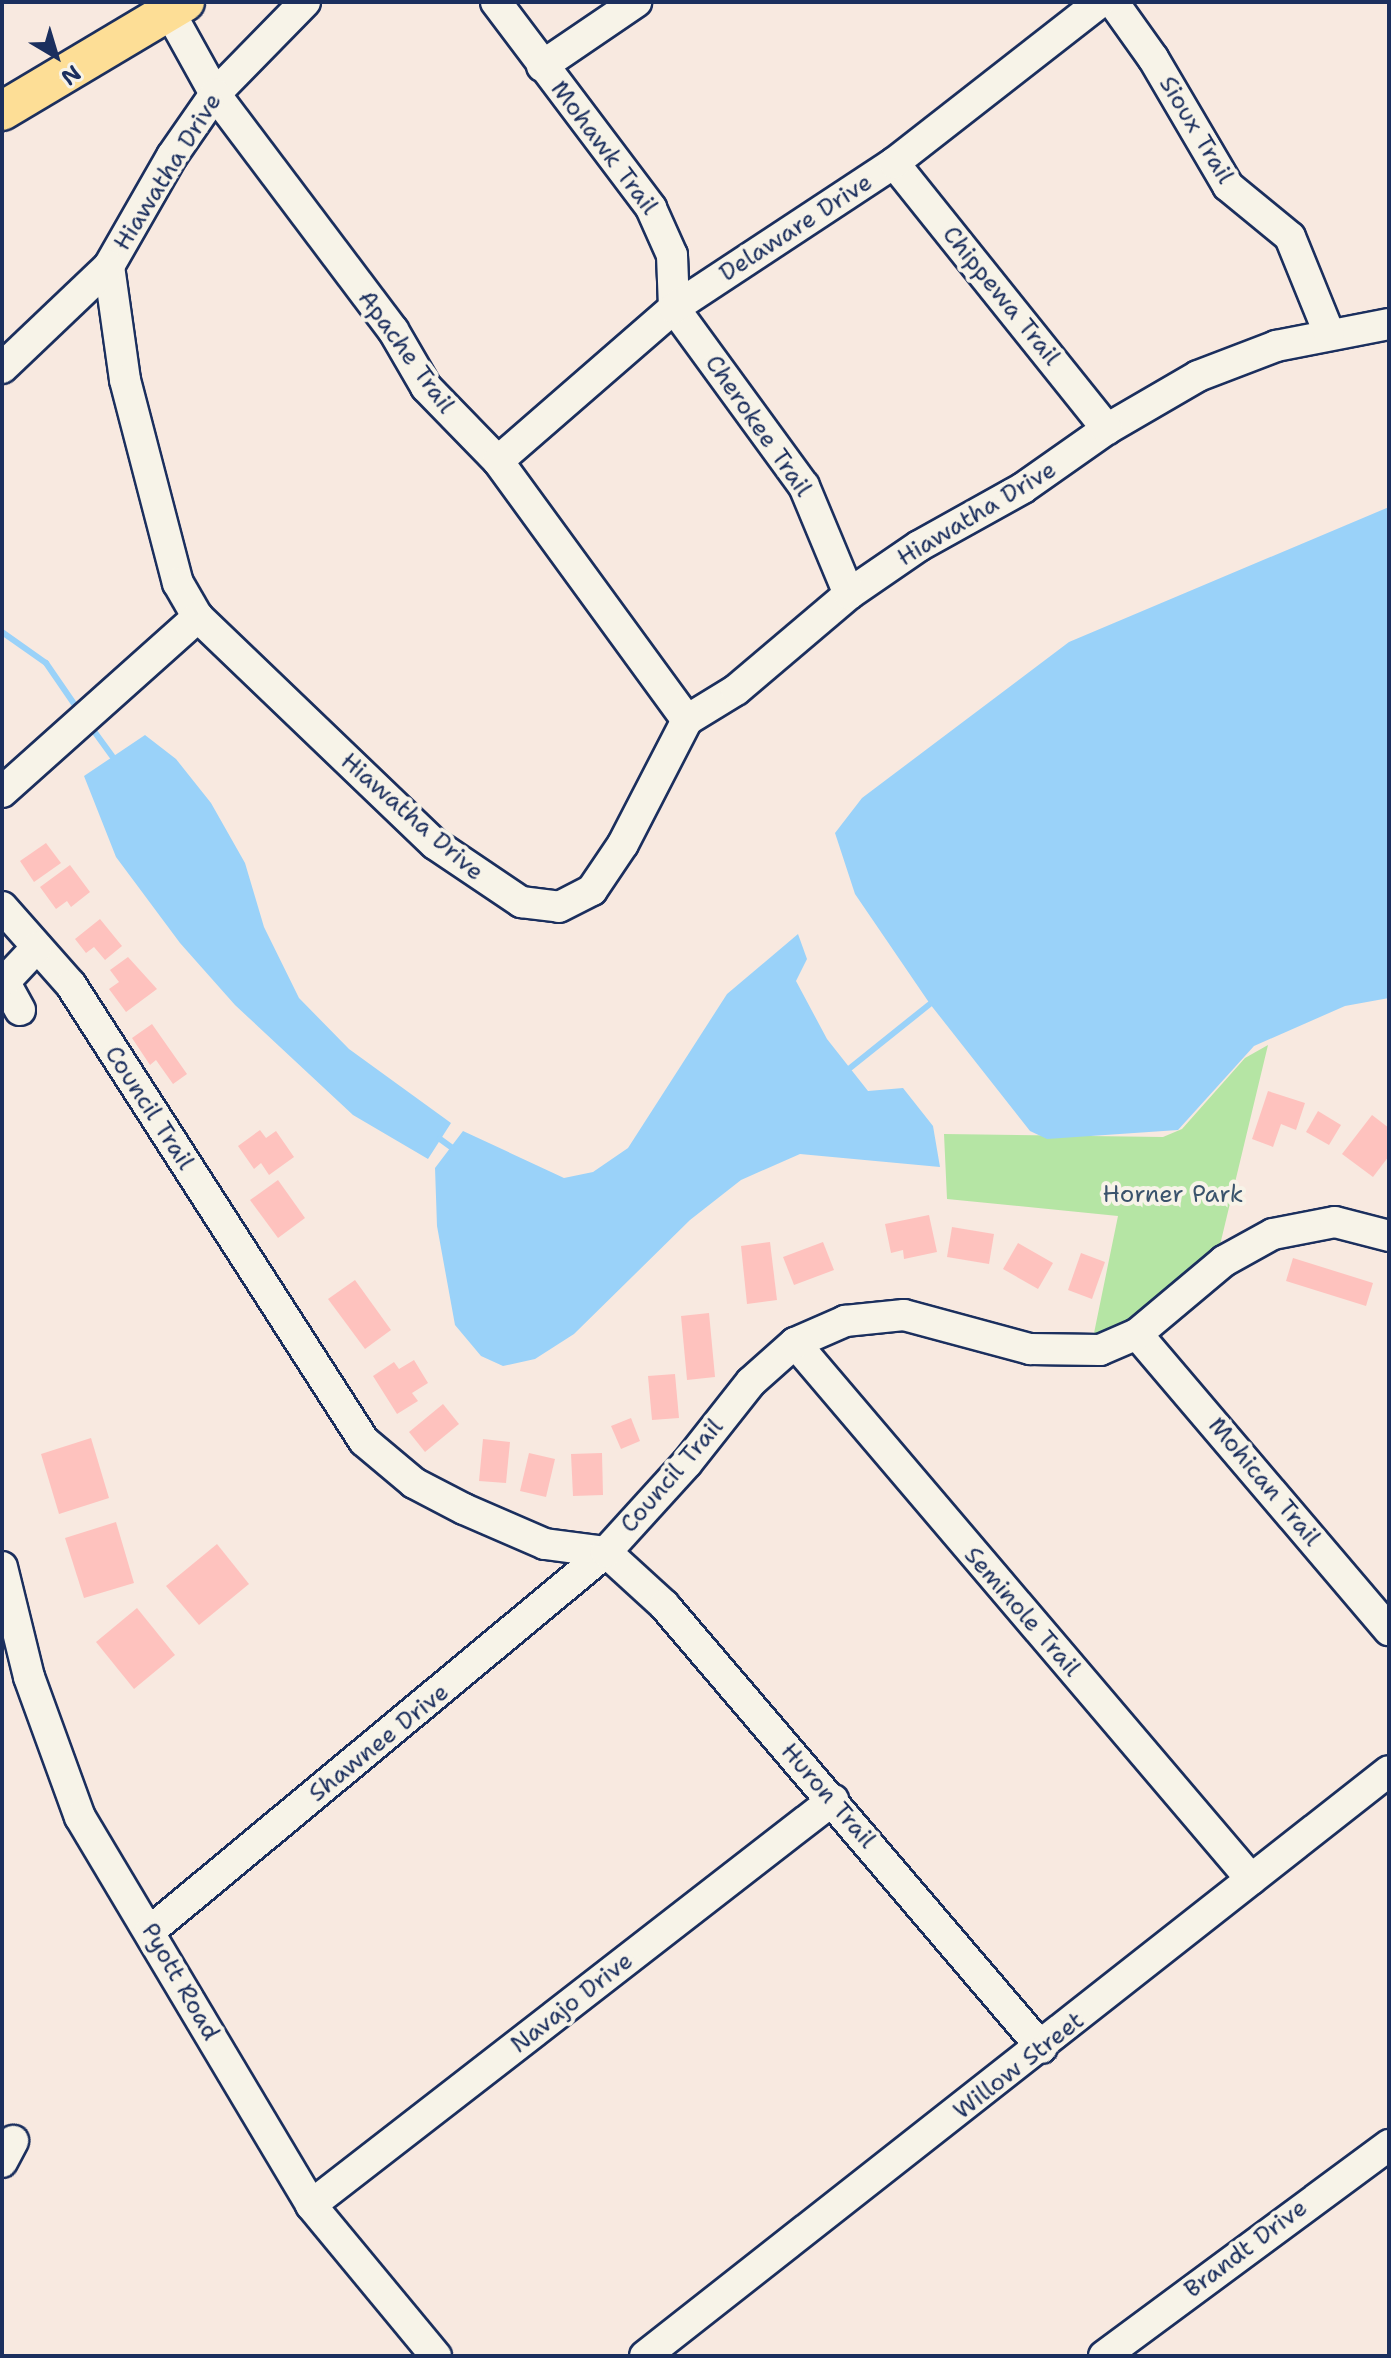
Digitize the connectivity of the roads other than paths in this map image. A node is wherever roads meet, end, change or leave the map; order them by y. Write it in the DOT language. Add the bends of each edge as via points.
graph roads {
  1 [pos="305,2"];
  2 [pos="496,2"];
  3 [pos="636,2"];
  4 [pos="1100,2"];
  5 [pos="1113,2"];
  6 [pos="177,7"];
  7 [pos="542,66"];
  8 [pos="215,94"];
  9 [pos="2,111"];
  10 [pos="894,163"];
  11 [pos="109,266"];
  12 [pos="674,308"];
  13 [pos="1389,324"];
  14 [pos="1329,333"];
  15 [pos="2,368"];
  16 [pos="1107,429"];
  17 [pos="498,461"];
  18 [pos="849,594"];
  19 [pos="198,617"];
  20 [pos="687,720"];
  21 [pos="2,792"];
  22 [pos="2,907"];
  23 [pos="37,947"];
  24 [pos="20,1010"];
  25 [pos="1389,1236"];
  26 [pos="1137,1334"];
  27 [pos="795,1343"];
  28 [pos="606,1552"];
  29 [pos="2,1567"];
  30 [pos="1389,1630"];
  31 [pos="10,1636"];
  32 [pos="16,1680"];
  33 [pos="1389,1771"];
  34 [pos="833,1800"];
  35 [pos="1251,1879"];
  36 [pos="150,1931"];
  37 [pos="1042,2048"];
  38 [pos="1389,2145"];
  39 [pos="311,2205"];
  40 [pos="436,2356"];
  41 [pos="645,2356"];
  42 [pos="1104,2356"];
  1 -- 8 [label="street, Hiawatha Drive"];
  2 -- 7 [label="street, Mohawk Trail"];
  3 -- 7 [label="street"];
  4 -- 10 [label="street, Delaware Drive"];
  5 -- 14 [label="street, Sioux Trail" via="1153,58 1228,186 1290,237"];
  6 -- 8 [label="street, Apache Trail"];
  6 -- 9 [label="main road"];
  7 -- 12 [label="street, Mohawk Trail" via="658,221 674,264"];
  8 -- 11 [label="street, Hiawatha Drive" via="164,168"];
  8 -- 17 [label="street, Apache Trail" via="393,330 426,387"];
  10 -- 12 [label="street, Delaware Drive"];
  10 -- 16 [label="street, Chippewa Trail"];
  11 -- 15 [label="street"];
  11 -- 19 [label="street, Hiawatha Drive" via="125,380 178,583"];
  12 -- 17 [label="street, Delaware Drive"];
  12 -- 18 [label="street, Cherokee Trail" via="804,486"];
  13 -- 14 [label="street, Hiawatha Drive"];
  14 -- 16 [label="street, Hiawatha Drive" via="1225,363"];
  16 -- 18 [label="street, Hiawatha Drive" via="1023,488 919,546"];
  17 -- 20 [label="street, Apache Trail"];
  18 -- 20 [label="street, Hiawatha Drive" via="736,690"];
  19 -- 20 [label="street, Hiawatha Drive" via="435,844 501,892 542,908 578,900 609,868"];
  19 -- 21 [label="street"];
  22 -- 23 [label="street, Council Trail"];
  23 -- 24 [label="street" via="8,978"];
  23 -- 28 [label="street, Council Trail" via="71,985 364,1441 414,1483 464,1509 545,1544"];
  25 -- 26 [label="street, Council Trail" via="1335,1222 1273,1234 1224,1261"];
  26 -- 27 [label="street, Council Trail" via="1100,1350 1030,1349 904,1315 845,1321"];
  26 -- 30 [label="street, Mohican Trail"];
  27 -- 28 [label="street, Council Trail" via="751,1382"];
  27 -- 35 [label="street, Seminole Trail"];
  28 -- 34 [label="street, Huron Trail" via="664,1605"];
  28 -- 36 [label="street, Shawnee Drive"];
  29 -- 31 [label="street, Pyott Road"];
  31 -- 32 [label="street, Pyott Road"];
  32 -- 36 [label="street, Pyott Road" via="80,1817"];
  33 -- 35 [label="street, Willow Street"];
  34 -- 37 [label="street, Huron Trail"];
  34 -- 39 [label="street, Navajo Drive"];
  35 -- 37 [label="street, Willow Street"];
  36 -- 39 [label="street, Pyott Road"];
  37 -- 41 [label="street, Willow Street"];
  38 -- 42 [label="street, Brandt Drive"];
  39 -- 40 [label="street, Pyott Road"];
}
